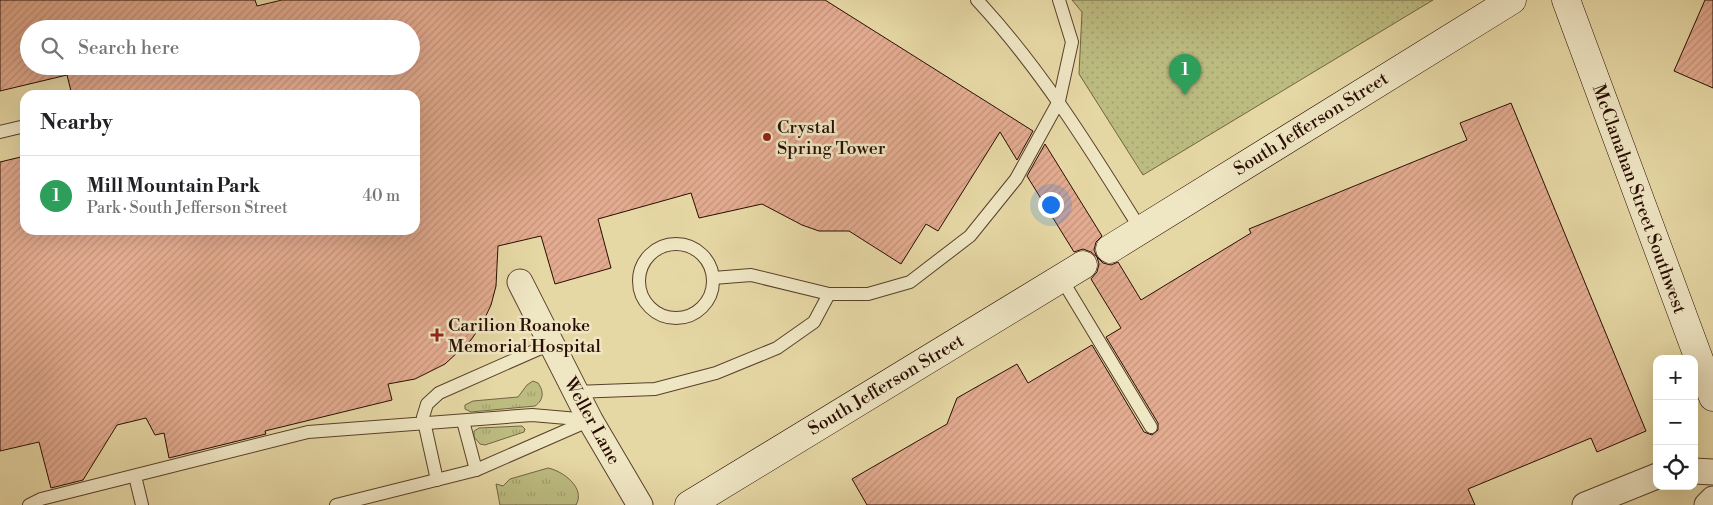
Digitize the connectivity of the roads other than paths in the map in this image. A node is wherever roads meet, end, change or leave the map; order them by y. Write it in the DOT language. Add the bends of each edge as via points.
graph roads {
  1 [pos="977,0"];
  2 [pos="1059,0"];
  3 [pos="1512,0"];
  4 [pos="1566,0"];
  5 [pos="1059,101"];
  6 [pos="20,127"];
  7 [pos="0,132"];
  8 [pos="1141,230"];
  9 [pos="1110,249"];
  10 [pos="1072,272"];
  11 [pos="713,278"];
  12 [pos="520,282"];
  13 [pos="829,294"];
  14 [pos="550,344"];
  15 [pos="575,392"];
  16 [pos="1713,397"];
  17 [pos="463,420"];
  18 [pos="590,420"];
  19 [pos="424,423"];
  20 [pos="1151,427"];
  21 [pos="476,470"];
  22 [pos="1698,471"];
  23 [pos="1713,472"];
  24 [pos="135,476"];
  25 [pos="1653,478"];
  26 [pos="436,480"];
  27 [pos="1713,499"];
  28 [pos="29,505"];
  29 [pos="142,505"];
  30 [pos="336,505"];
  31 [pos="640,505"];
  32 [pos="689,505"];
  33 [pos="1585,505"];
  34 [pos="1706,505"];
  1 -- 5 [label="lane" via="1039,72"];
  2 -- 5 [label="lane" via="1072,42"];
  3 -- 8 [label="main road, South Jefferson Street"];
  4 -- 16 [label="main road, McClanahan Street Southwest"];
  5 -- 8 [label="lane"];
  5 -- 13 [label="lane" via="1016,179 970,236 910,282 868,294"];
  6 -- 7 [label="lane"];
  8 -- 9 [label="main road, South Jefferson Street"];
  10 -- 20 [label="lane"];
  10 -- 32 [label="main road, South Jefferson Street"];
  11 -- 11 [label="lane" via="708,301 688,317 676,319 652,310 639,289 642,265 648,255 670,244 688,246 703,256"];
  11 -- 13 [label="lane" via="751,275"];
  12 -- 14 [label="street, Weller Lane"];
  13 -- 15 [label="lane" via="814,322 777,348 716,373 655,388"];
  14 -- 15 [label="street, Weller Lane"];
  14 -- 19 [label="lane" via="432,398 424,410"];
  15 -- 18 [label="street, Weller Lane"];
  17 -- 18 [label="lane" via="532,415"];
  17 -- 19 [label="lane"];
  17 -- 21 [label="lane"];
  18 -- 21 [label="lane"];
  18 -- 31 [label="street, Weller Lane"];
  19 -- 24 [label="lane" via="308,432"];
  19 -- 26 [label="lane"];
  21 -- 26 [label="lane"];
  22 -- 23 [label="street"];
  24 -- 28 [label="lane" via="40,499"];
  24 -- 29 [label="lane"];
  25 -- 33 [label="street"];
  26 -- 30 [label="lane"];
  27 -- 34 [label="street"];
}
